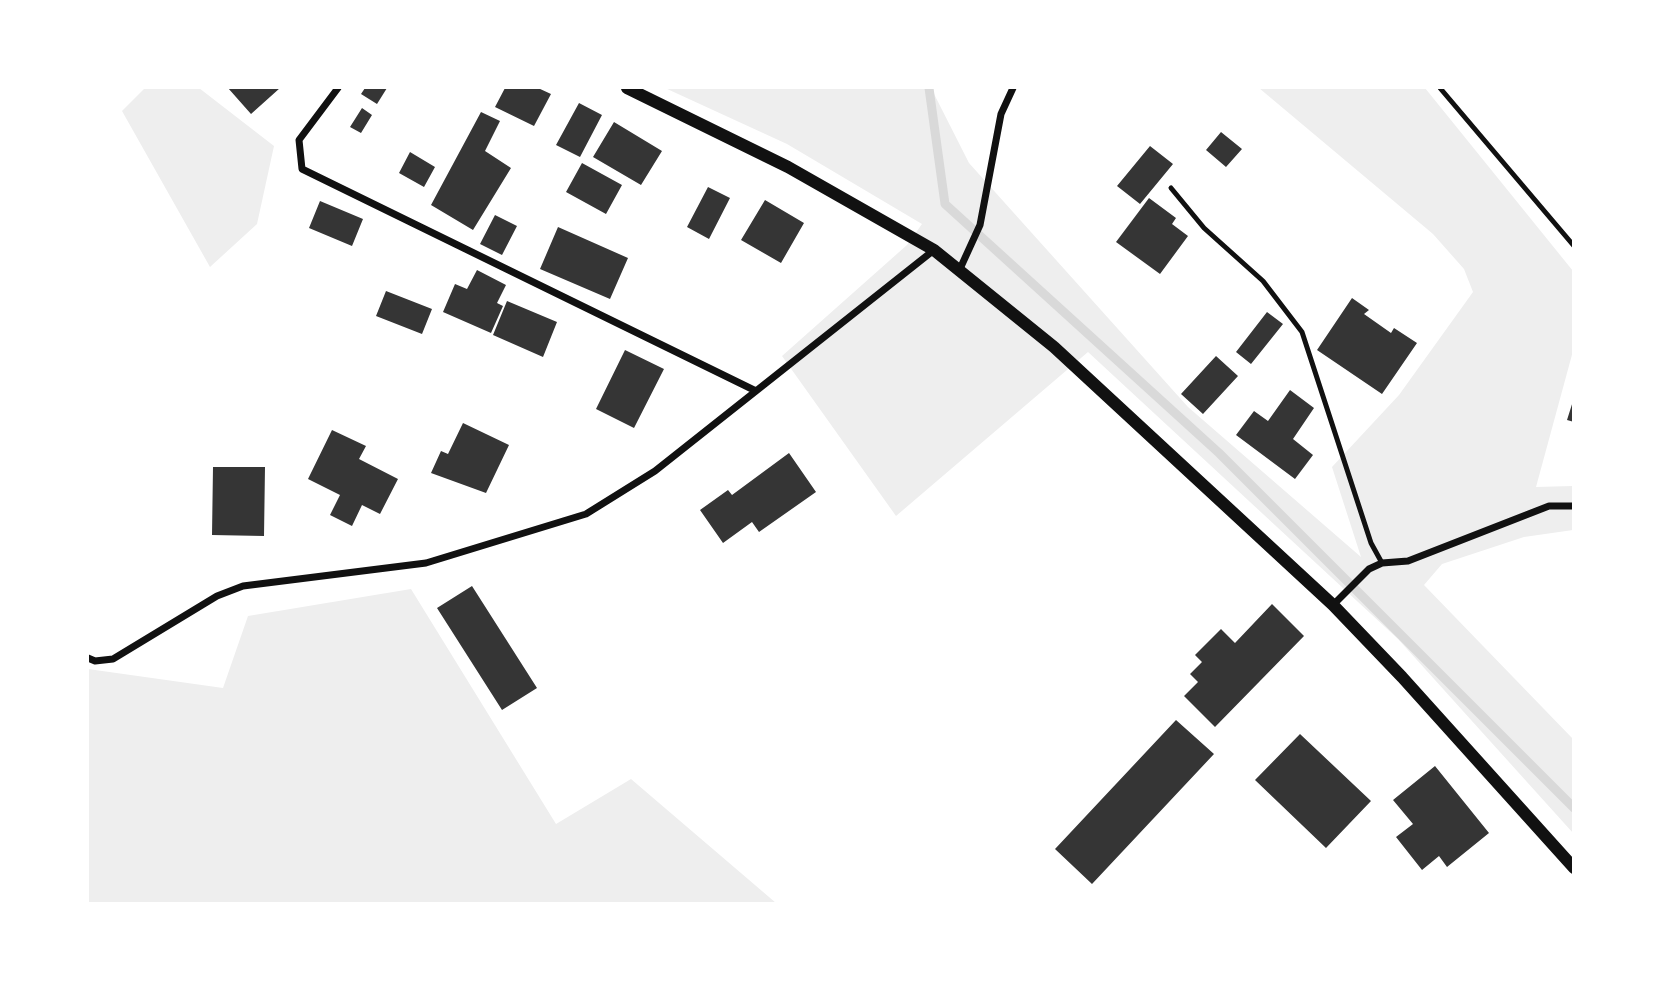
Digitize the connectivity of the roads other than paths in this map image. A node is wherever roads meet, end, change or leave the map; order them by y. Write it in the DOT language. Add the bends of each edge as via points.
graph roads {
  1 [pos="338,88"];
  2 [pos="626,88"];
  3 [pos="1013,88"];
  4 [pos="1440,88"];
  5 [pos="1171,188"];
  6 [pos="1573,246"];
  7 [pos="934,250"];
  8 [pos="959,271"];
  9 [pos="755,391"];
  10 [pos="1573,506"];
  11 [pos="1382,563"];
  12 [pos="1333,605"];
  13 [pos="88,658"];
  14 [pos="1573,867"];
  1 -- 9 [label="street" via="299,140 302,169"];
  2 -- 7 [label="street" via="788,167"];
  3 -- 8 [label="street" via="1001,114 980,225"];
  4 -- 6 [label="lane"];
  5 -- 11 [label="lane" via="1204,228 1263,281 1302,331"];
  7 -- 8 [label="street"];
  7 -- 9 [label="street"];
  8 -- 12 [label="street" via="1054,347"];
  9 -- 13 [label="street" via="655,471 586,514 426,563 243,586 217,596 113,659"];
  10 -- 11 [label="street" via="1549,506 1408,561"];
  11 -- 12 [label="street" via="1368,569"];
  12 -- 14 [label="street"];
}
